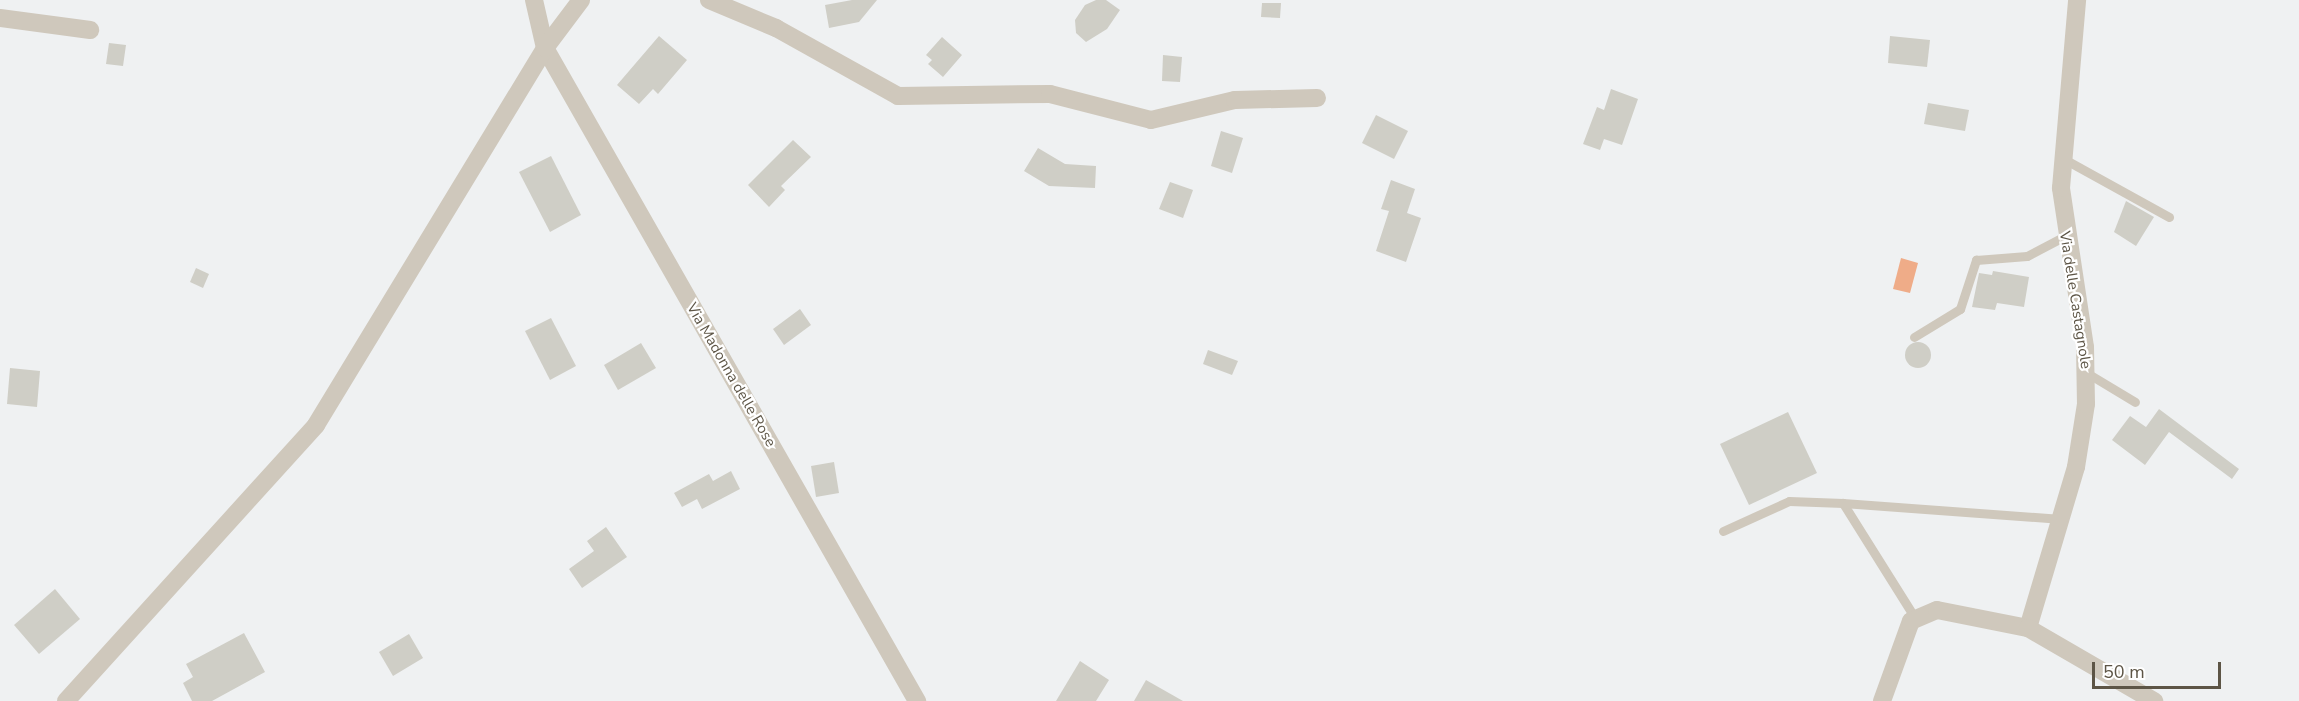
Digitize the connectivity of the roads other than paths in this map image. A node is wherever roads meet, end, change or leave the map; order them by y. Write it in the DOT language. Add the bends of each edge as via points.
graph roads {
  1 [pos="534,0"];
  2 [pos="581,0"];
  3 [pos="709,0"];
  4 [pos="2077,0"];
  5 [pos="0,18"];
  6 [pos="90,30"];
  7 [pos="545,48"];
  8 [pos="1317,98"];
  9 [pos="2061,157"];
  10 [pos="2169,217"];
  11 [pos="2065,236"];
  12 [pos="1914,337"];
  13 [pos="2087,373"];
  14 [pos="2135,402"];
  15 [pos="1844,503"];
  16 [pos="2061,519"];
  17 [pos="1723,531"];
  18 [pos="1915,618"];
  19 [pos="2028,628"];
  20 [pos="66,701"];
  21 [pos="917,701"];
  22 [pos="1882,701"];
  23 [pos="2154,701"];
  1 -- 7 [label="street, Via Madonna delle Rose"];
  2 -- 7 [label="street"];
  3 -- 8 [label="street" via="776,28 898,96 1050,94 1151,120 1235,100"];
  4 -- 9 [label="street, Via delle Castagnole"];
  5 -- 6 [label="street"];
  7 -- 20 [label="street" via="315,425 198,560"];
  7 -- 21 [label="street, Via Madonna delle Rose"];
  9 -- 10 [label="lane"];
  9 -- 11 [label="street, Via delle Castagnole"];
  11 -- 12 [label="lane" via="2027,256 1976,260 1960,309"];
  11 -- 13 [label="street, Via delle Castagnole"];
  13 -- 14 [label="lane"];
  13 -- 16 [label="street, Via delle Castagnole" via="2083,433"];
  15 -- 16 [label="lane"];
  15 -- 17 [label="lane" via="1789,501"];
  15 -- 18 [label="lane"];
  16 -- 19 [label="street, Via delle Castagnole"];
  18 -- 19 [label="street" via="1943,610"];
  18 -- 22 [label="street"];
  19 -- 23 [label="street"];
}
